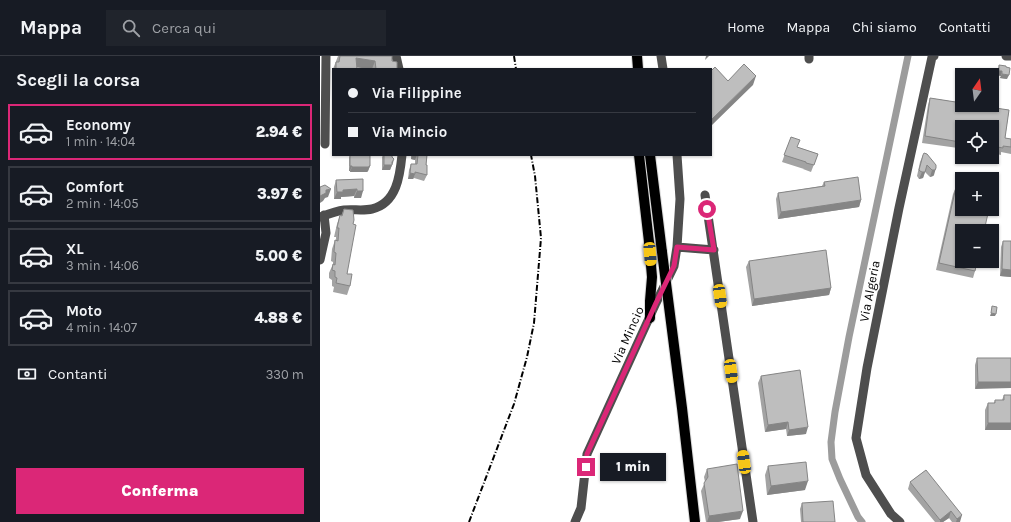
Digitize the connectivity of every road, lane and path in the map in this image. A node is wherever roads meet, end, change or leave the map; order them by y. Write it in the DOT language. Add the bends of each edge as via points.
graph roads {
  1 [pos="326,56"];
  2 [pos="396,56"];
  3 [pos="637,56"];
  4 [pos="661,56"];
  5 [pos="934,56"];
  6 [pos="1006,56"];
  7 [pos="1011,56"];
  8 [pos="399,68"];
  9 [pos="638,68"];
  10 [pos="663,68"];
  11 [pos="330,93"];
  12 [pos="326,144"];
  13 [pos="402,156"];
  14 [pos="639,156"];
  15 [pos="650,156"];
  16 [pos="677,156"];
  17 [pos="705,195"];
  18 [pos="322,216"];
  19 [pos="677,247"];
  20 [pos="714,250"];
  21 [pos="320,260"];
  22 [pos="650,318"];
  23 [pos="575,522"];
  24 [pos="695,522"];
  25 [pos="753,522"];
  26 [pos="900,522"];
  1 -- 11 [label="street"];
  2 -- 8 [label="street"];
  3 -- 9 [label="main road"];
  4 -- 10 [label="street"];
  5 -- 26 [label="street, Via Algeria" via="898,208 856,438 866,474 891,514"];
  6 -- 7 [label="street"];
  11 -- 12 [label="street"];
  13 -- 18 [label="street" via="397,185 383,204 372,209 342,210"];
  14 -- 22 [label="main road" via="650,242"];
  15 -- 24 [label="main road, bridge"];
  16 -- 19 [label="street, Via Mincio" via="680,199"];
  17 -- 20 [label="street"];
  18 -- 21 [label="street" via="326,233"];
  19 -- 20 [label="street"];
  19 -- 22 [label="street, Via Mincio" via="674,266"];
  20 -- 25 [label="street"];
  22 -- 23 [label="street, Via Mincio" via="587,454 581,508"];
}
